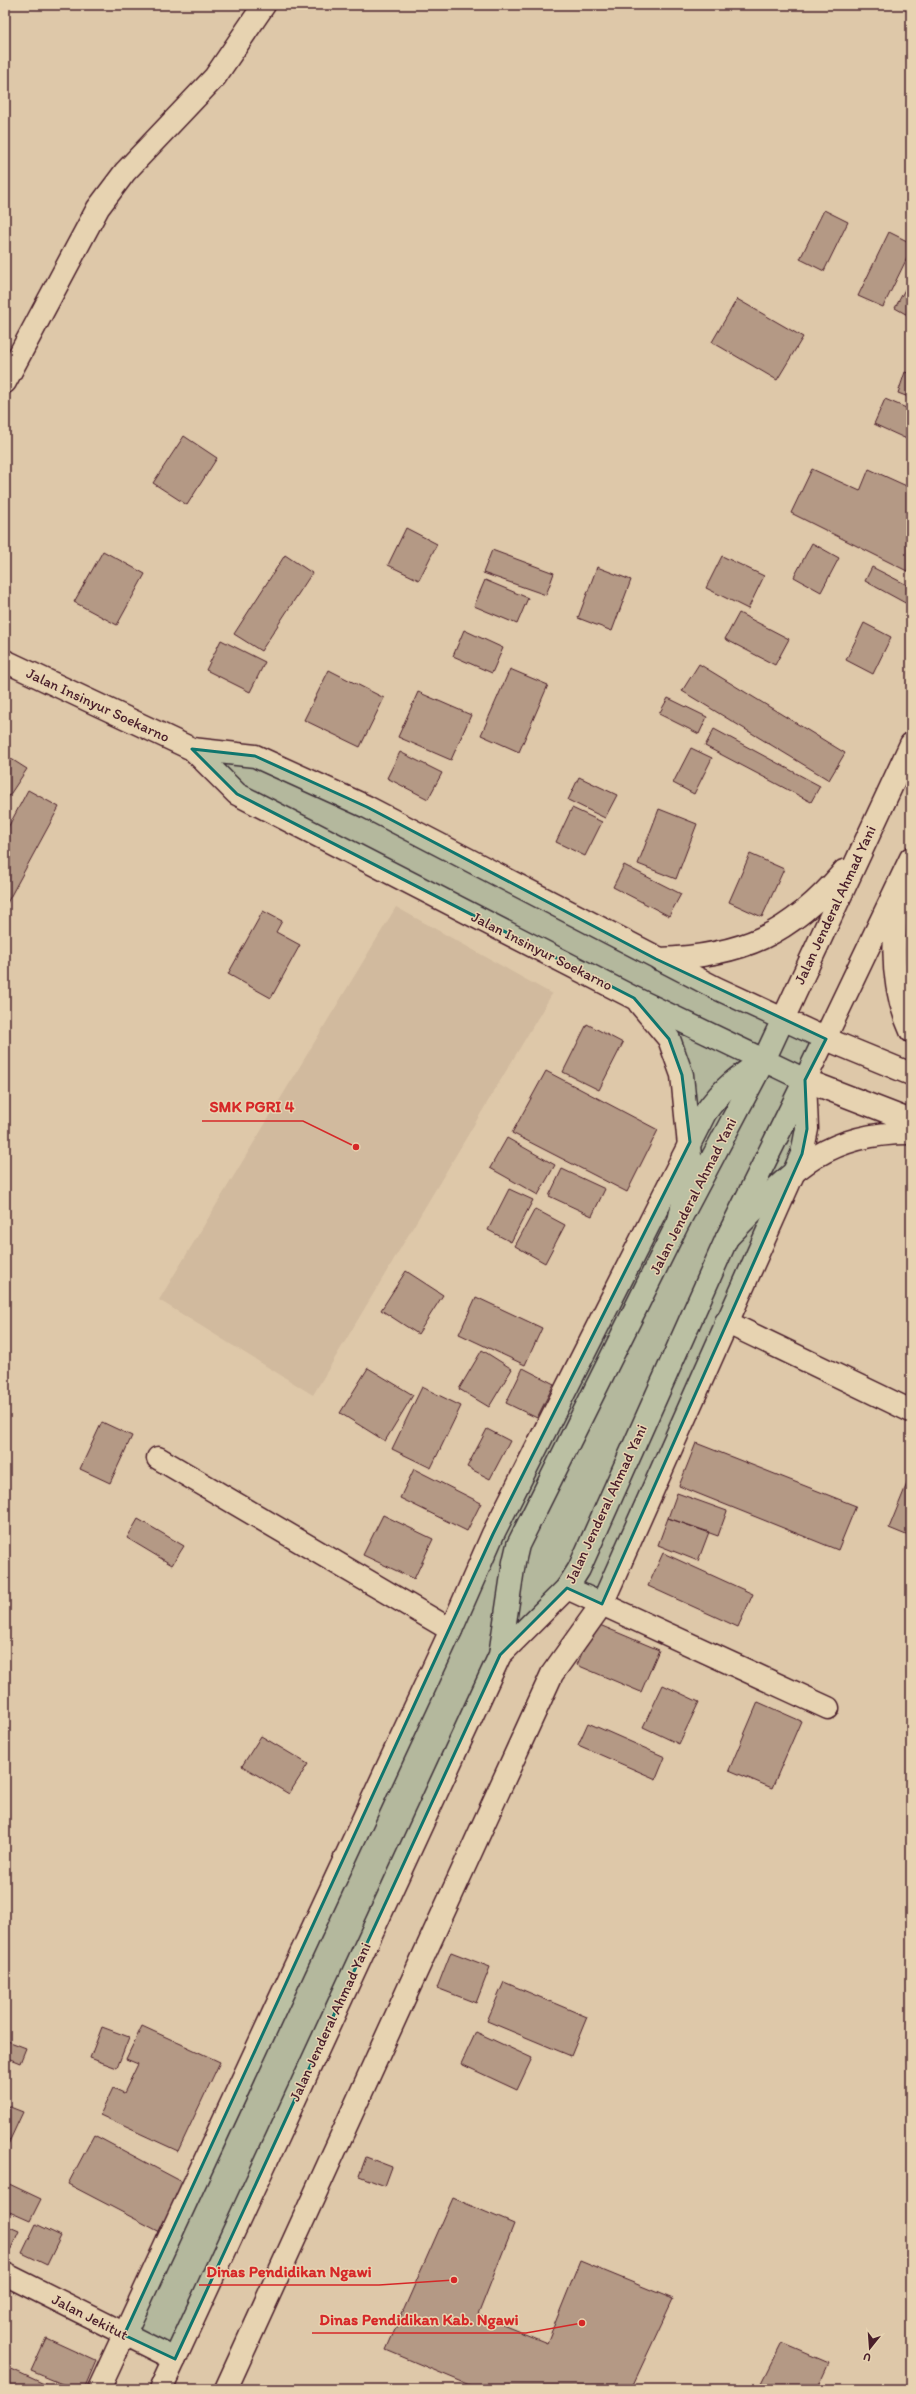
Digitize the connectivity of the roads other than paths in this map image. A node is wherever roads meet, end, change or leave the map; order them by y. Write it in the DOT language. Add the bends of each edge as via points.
graph roads {
  1 [pos="264,5"];
  2 [pos="5,382"];
  3 [pos="5,661"];
  4 [pos="911,744"];
  5 [pos="192,749"];
  6 [pos="862,848"];
  7 [pos="908,864"];
  8 [pos="911,933"];
  9 [pos="656,959"];
  10 [pos="895,969"];
  11 [pos="634,998"];
  12 [pos="783,1018"];
  13 [pos="911,1031"];
  14 [pos="826,1039"];
  15 [pos="764,1060"];
  16 [pos="911,1074"];
  17 [pos="805,1080"];
  18 [pos="911,1121"];
  19 [pos="911,1133"];
  20 [pos="690,1142"];
  21 [pos="795,1171"];
  22 [pos="678,1221"];
  23 [pos="727,1238"];
  24 [pos="726,1322"];
  25 [pos="911,1411"];
  26 [pos="158,1458"];
  27 [pos="568,1588"];
  28 [pos="602,1604"];
  29 [pos="451,1630"];
  30 [pos="500,1655"];
  31 [pos="828,1708"];
  32 [pos="5,2274"];
  33 [pos="124,2335"];
  34 [pos="175,2359"];
  35 [pos="99,2389"];
  36 [pos="161,2389"];
  37 [pos="226,2389"];
  1 -- 2 [label="main road" via="216,77 125,172 98,208"];
  3 -- 5 [label="main road, Jalan Insinyur Soekarno"];
  4 -- 6 [label="main road, Jalan Jenderal Ahmad Yani"];
  5 -- 9 [label="main road, Jalan Insinyur Soekarno" via="255,756 366,807"];
  5 -- 11 [label="main road, Jalan Insinyur Soekarno" via="236,794"];
  6 -- 9 [label="main road" via="828,890 785,927 733,950 692,958"];
  6 -- 12 [label="main road, Jalan Jenderal Ahmad Yani"];
  7 -- 10 [label="main road" via="895,932"];
  7 -- 14 [label="main road, Jalan Jenderal Ahmad Yani"];
  8 -- 10 [label="main road"];
  9 -- 12 [label="main road, Jalan Insinyur Soekarno"];
  10 -- 13 [label="main road" via="901,1008"];
  11 -- 15 [label="main road, Jalan Insinyur Soekarno"];
  11 -- 20 [label="main road" via="669,1039 682,1075"];
  12 -- 14 [label="main road, Jalan Insinyur Soekarno"];
  12 -- 15 [label="main road, Jalan Jenderal Ahmad Yani"];
  14 -- 16 [label="main road, Jalan Insinyur Soekarno"];
  14 -- 17 [label="main road, Jalan Jenderal Ahmad Yani"];
  15 -- 17 [label="main road, Jalan Insinyur Soekarno"];
  15 -- 20 [label="main road" via="740,1074 720,1091"];
  15 -- 22 [label="main road, Jalan Jenderal Ahmad Yani"];
  17 -- 18 [label="main road, Jalan Insinyur Soekarno"];
  17 -- 21 [label="main road" via="807,1129 802,1154"];
  17 -- 23 [label="main road, Jalan Jenderal Ahmad Yani"];
  19 -- 21 [label="main road" via="886,1133 850,1140 812,1157"];
  20 -- 22 [label="main road" via="690,1174"];
  20 -- 29 [label="main road" via="493,1534"];
  21 -- 23 [label="main road"];
  21 -- 24 [label="main road"];
  22 -- 30 [label="main road, Jalan Jenderal Ahmad Yani" via="518,1546"];
  23 -- 27 [label="main road, Jalan Jenderal Ahmad Yani"];
  24 -- 25 [label="main road"];
  24 -- 28 [label="main road"];
  26 -- 29 [label="main road"];
  27 -- 28 [label="main road"];
  27 -- 30 [label="main road, Jalan Jenderal Ahmad Yani"];
  28 -- 31 [label="main road"];
  28 -- 37 [label="main road" via="552,1674"];
  29 -- 33 [label="main road"];
  30 -- 34 [label="main road, Jalan Jenderal Ahmad Yani"];
  32 -- 33 [label="main road, Jalan Jekitut"];
  33 -- 34 [label="main road, Jalan Jekitut"];
  33 -- 35 [label="main road"];
  34 -- 36 [label="main road, Jalan Jenderal Ahmad Yani"];
}
